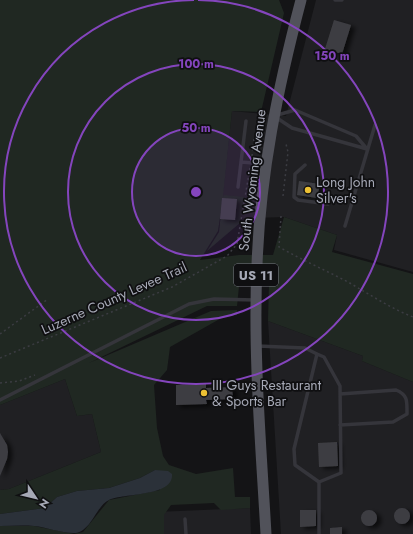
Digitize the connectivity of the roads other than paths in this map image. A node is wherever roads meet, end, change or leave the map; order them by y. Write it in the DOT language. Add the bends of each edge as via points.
graph roads {
  1 [pos="301,0"];
  2 [pos="335,0"];
  3 [pos="342,0"];
  4 [pos="274,116"];
  5 [pos="246,121"];
  6 [pos="375,125"];
  7 [pos="367,149"];
  8 [pos="241,162"];
  9 [pos="266,164"];
  10 [pos="305,165"];
  11 [pos="238,187"];
  12 [pos="328,204"];
  13 [pos="344,226"];
  14 [pos="256,300"];
  15 [pos="257,346"];
  16 [pos="317,354"];
  17 [pos="340,394"];
  18 [pos="0,400"];
  19 [pos="340,425"];
  20 [pos="319,482"];
  21 [pos="185,519"];
  22 [pos="186,534"];
  23 [pos="266,534"];
  24 [pos="319,534"];
  1 -- 4 [label="main road, South Wyoming Avenue / US 11"];
  2 -- 3 [label="lane"];
  4 -- 7 [label="lane" via="292,128"];
  4 -- 7 [label="lane" via="295,110 356,136"];
  4 -- 9 [label="main road, South Wyoming Avenue / US 11"];
  5 -- 8 [label="lane"];
  6 -- 7 [label="lane"];
  7 -- 13 [label="lane"];
  8 -- 9 [label="lane"];
  8 -- 11 [label="lane"];
  9 -- 14 [label="main road, South Wyoming Avenue / US 11" via="259,230"];
  10 -- 12 [label="lane" via="295,174 294,197 298,200"];
  14 -- 15 [label="main road, South Wyoming Avenue / US 11"];
  14 -- 18 [label="lane" via="214,299 189,304"];
  15 -- 16 [label="lane" via="306,348"];
  15 -- 23 [label="main road, South Wyoming Avenue / US 11"];
  16 -- 17 [label="lane" via="324,358 340,386"];
  16 -- 20 [label="lane" via="294,449 295,465"];
  17 -- 19 [label="lane"];
  17 -- 19 [label="lane" via="396,390 407,398 407,414 393,422"];
  19 -- 20 [label="lane" via="341,473"];
  20 -- 24 [label="lane"];
  21 -- 22 [label="lane"];
}
